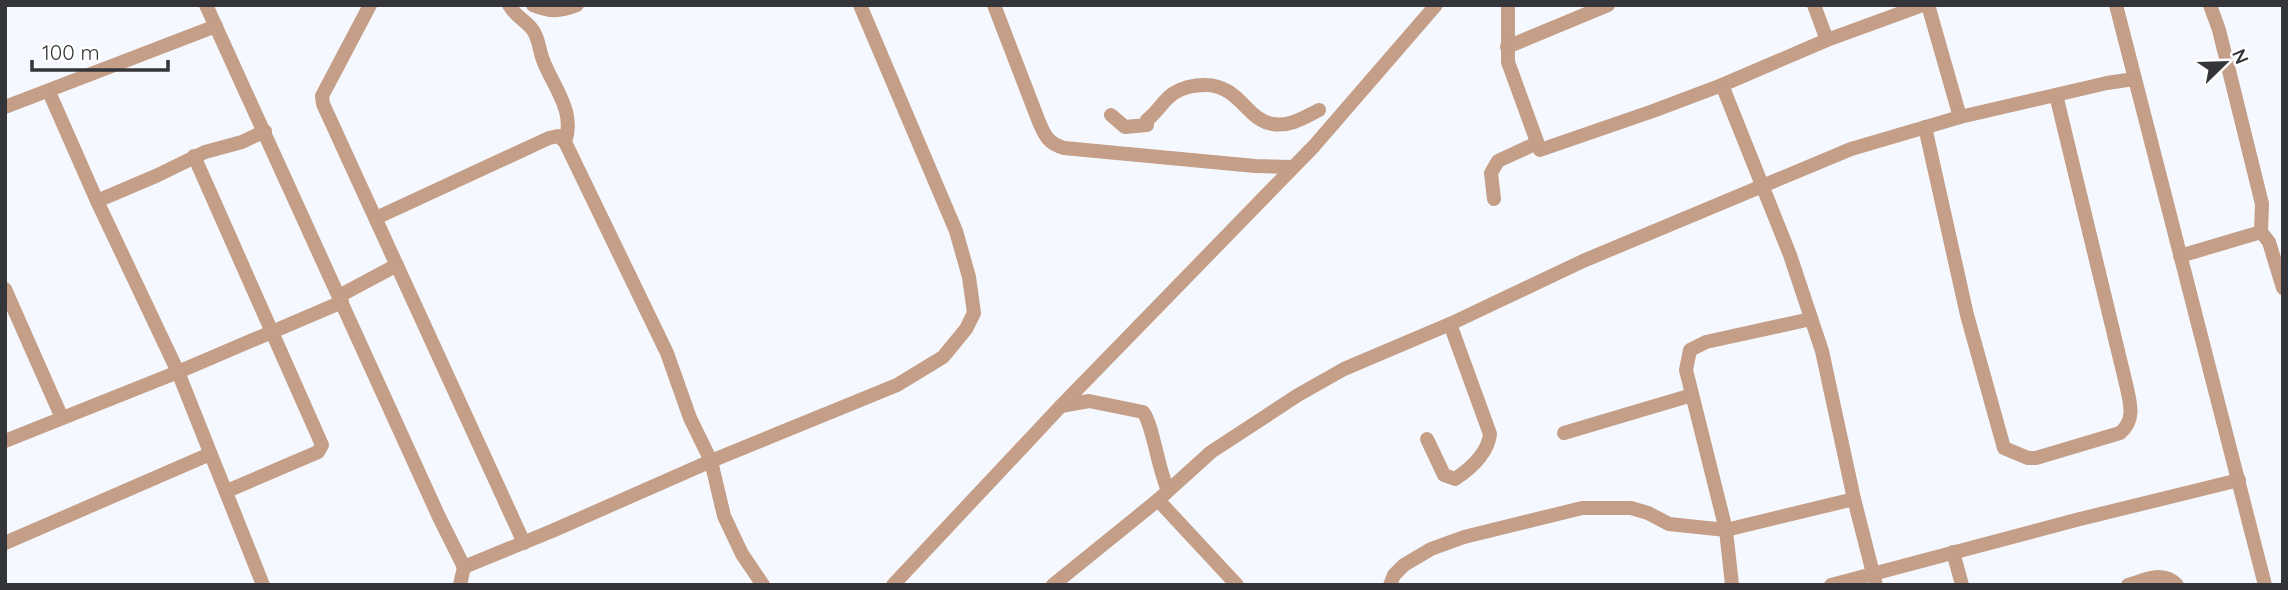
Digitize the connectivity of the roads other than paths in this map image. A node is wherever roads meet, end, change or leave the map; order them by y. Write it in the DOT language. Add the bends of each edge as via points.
graph roads {
  1 [pos="370,5"];
  2 [pos="509,5"];
  3 [pos="533,5"];
  4 [pos="577,5"];
  5 [pos="860,5"];
  6 [pos="1436,5"];
  7 [pos="1508,5"];
  8 [pos="1608,5"];
  9 [pos="1814,5"];
  10 [pos="1926,5"];
  11 [pos="2116,5"];
  12 [pos="2210,5"];
  13 [pos="997,9"];
  14 [pos="213,13"];
  15 [pos="1827,40"];
  16 [pos="1507,47"];
  17 [pos="2134,79"];
  18 [pos="1722,85"];
  19 [pos="49,92"];
  20 [pos="2056,94"];
  21 [pos="5,107"];
  22 [pos="1319,110"];
  23 [pos="1111,115"];
  24 [pos="1959,117"];
  25 [pos="1925,127"];
  26 [pos="265,131"];
  27 [pos="565,142"];
  28 [pos="1537,143"];
  29 [pos="194,156"];
  30 [pos="1292,167"];
  31 [pos="1762,186"];
  32 [pos="1494,199"];
  33 [pos="97,201"];
  34 [pos="376,218"];
  35 [pos="2262,232"];
  36 [pos="2180,256"];
  37 [pos="397,265"];
  38 [pos="2283,288"];
  39 [pos="5,289"];
  40 [pos="341,299"];
  41 [pos="1811,319"];
  42 [pos="1450,324"];
  43 [pos="272,330"];
  44 [pos="178,372"];
  45 [pos="1692,395"];
  46 [pos="1060,407"];
  47 [pos="62,418"];
  48 [pos="1564,433"];
  49 [pos="1427,439"];
  50 [pos="5,442"];
  51 [pos="210,454"];
  52 [pos="710,461"];
  53 [pos="2239,480"];
  54 [pos="227,491"];
  55 [pos="1163,495"];
  56 [pos="1854,499"];
  57 [pos="1726,530"];
  58 [pos="5,543"];
  59 [pos="524,543"];
  60 [pos="1953,552"];
  61 [pos="464,567"];
  62 [pos="1874,579"];
  63 [pos="263,585"];
  64 [pos="460,585"];
  65 [pos="763,585"];
  66 [pos="893,585"];
  67 [pos="1053,585"];
  68 [pos="1237,585"];
  69 [pos="1390,585"];
  70 [pos="1732,585"];
  71 [pos="1831,585"];
  72 [pos="1962,585"];
  73 [pos="2127,585"];
  74 [pos="2177,585"];
  75 [pos="2265,585"];
  1 -- 34 [label="street" via="322,96"];
  2 -- 27 [label="street" via="536,34 569,120"];
  3 -- 4 [label="street" via="559,11"];
  5 -- 52 [label="street" via="956,231 974,313 943,356 898,385"];
  6 -- 30 [label="street"];
  7 -- 16 [label="street"];
  8 -- 16 [label="street"];
  9 -- 15 [label="street"];
  10 -- 15 [label="street"];
  10 -- 24 [label="street"];
  11 -- 17 [label="street"];
  12 -- 35 [label="street" via="2262,204"];
  13 -- 30 [label="street" via="1046,138 1053,145"];
  14 -- 19 [label="street"];
  14 -- 26 [label="street"];
  15 -- 18 [label="street"];
  16 -- 28 [label="street" via="1511,73"];
  17 -- 20 [label="street"];
  17 -- 36 [label="street"];
  18 -- 28 [label="street" via="1539,150"];
  18 -- 31 [label="street"];
  19 -- 21 [label="street"];
  19 -- 33 [label="street"];
  20 -- 24 [label="street"];
  20 -- 25 [label="street" via="2131,414 2120,433 2036,458 2004,448 1967,315"];
  22 -- 23 [label="street" via="1293,122 1270,124 1226,89 1195,85 1175,92 1147,125 1125,127"];
  24 -- 25 [label="street"];
  25 -- 31 [label="street" via="1851,149"];
  26 -- 29 [label="street"];
  26 -- 40 [label="street"];
  27 -- 34 [label="street" via="558,136 549,138"];
  27 -- 52 [label="street" via="667,354"];
  28 -- 32 [label="street" via="1498,161 1491,173"];
  29 -- 33 [label="street"];
  29 -- 43 [label="street"];
  30 -- 46 [label="street"];
  31 -- 41 [label="street"];
  31 -- 42 [label="street" via="1583,261"];
  33 -- 44 [label="street"];
  34 -- 37 [label="street"];
  35 -- 36 [label="street"];
  35 -- 38 [label="street"];
  36 -- 53 [label="street"];
  37 -- 40 [label="street"];
  37 -- 59 [label="street"];
  39 -- 47 [label="street"];
  40 -- 43 [label="street"];
  40 -- 61 [label="street"];
  41 -- 45 [label="street" via="1706,342 1690,350 1686,370"];
  41 -- 56 [label="street"];
  42 -- 49 [label="street" via="1490,434 1489,445 1455,479 1444,475"];
  42 -- 55 [label="street" via="1344,369 1298,395 1211,452"];
  43 -- 44 [label="street"];
  43 -- 54 [label="street" via="322,448"];
  44 -- 47 [label="street"];
  44 -- 51 [label="street"];
  45 -- 48 [label="street"];
  45 -- 57 [label="street"];
  46 -- 55 [label="street" via="1089,401 1143,412"];
  46 -- 66 [label="street"];
  47 -- 50 [label="street"];
  51 -- 54 [label="street"];
  51 -- 58 [label="street"];
  52 -- 59 [label="street"];
  52 -- 65 [label="street" via="724,516"];
  53 -- 60 [label="street"];
  53 -- 75 [label="street"];
  54 -- 63 [label="street"];
  55 -- 67 [label="street"];
  55 -- 68 [label="street"];
  56 -- 57 [label="street"];
  56 -- 62 [label="street"];
  57 -- 69 [label="street" via="1669,524 1631,508 1582,508 1431,549 1404,565"];
  57 -- 70 [label="street"];
  59 -- 61 [label="street"];
  60 -- 62 [label="street"];
  60 -- 72 [label="street"];
  61 -- 64 [label="street"];
  62 -- 71 [label="street"];
  73 -- 74 [label="street" via="2162,576"];
}
